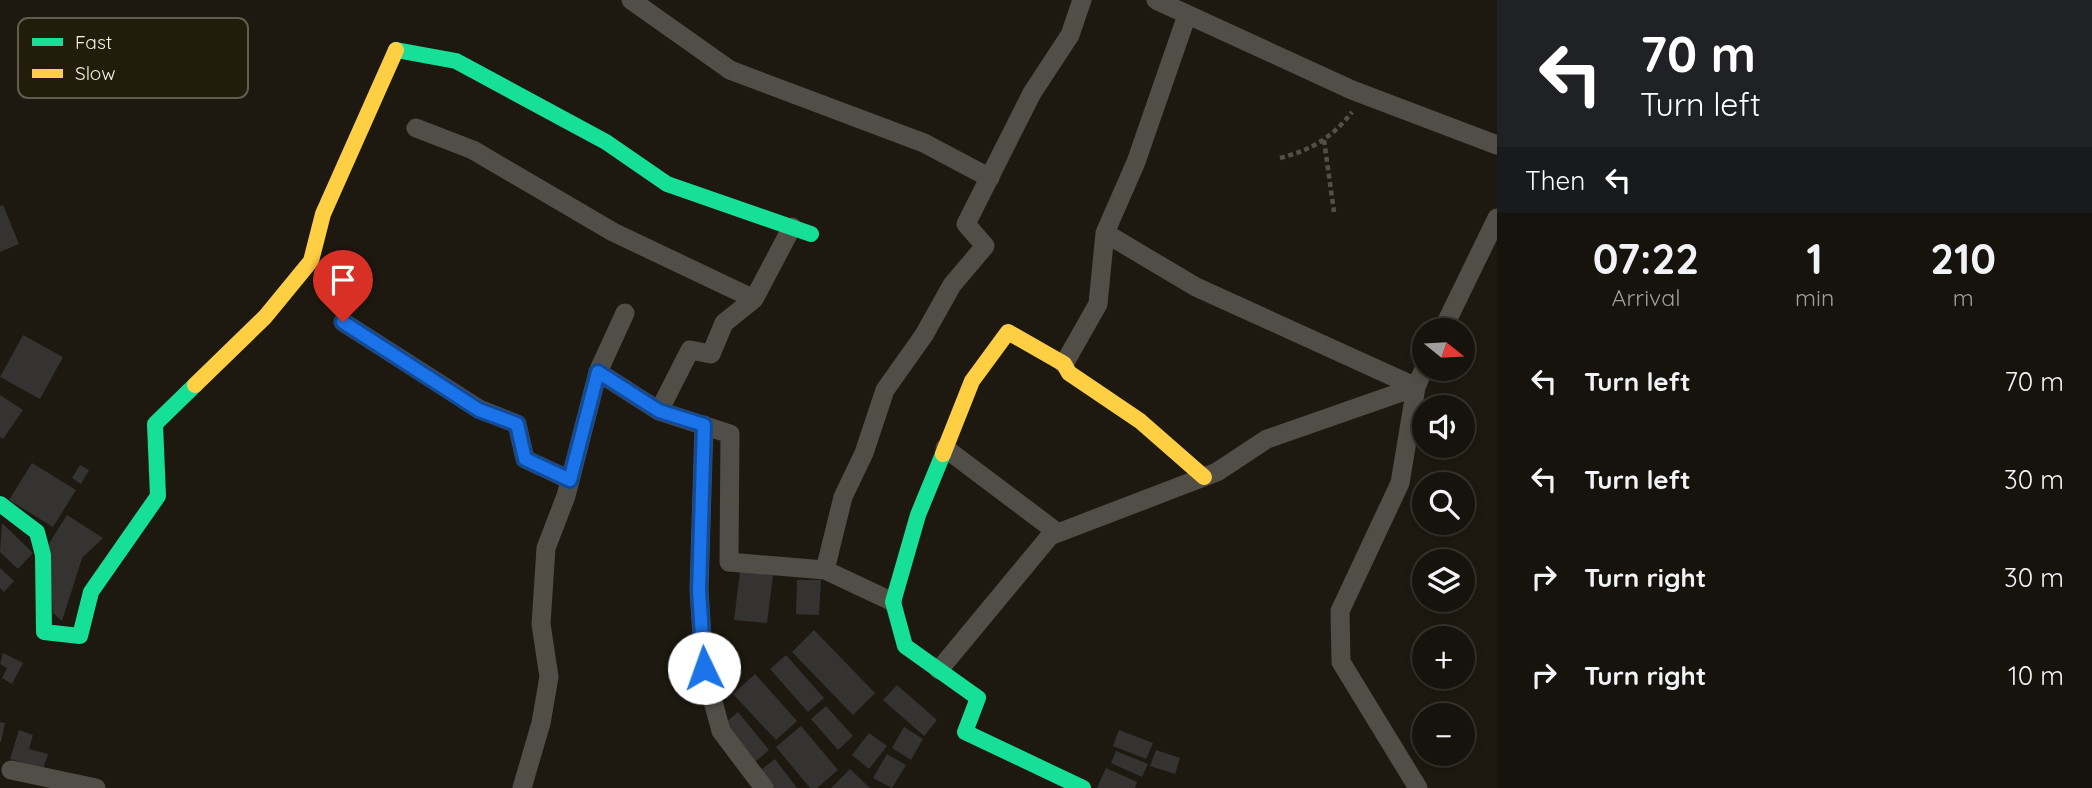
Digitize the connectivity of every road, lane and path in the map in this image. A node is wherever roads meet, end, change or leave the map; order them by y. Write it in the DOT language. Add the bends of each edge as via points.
graph roads {
  1 [pos="631,0"];
  2 [pos="1082,0"];
  3 [pos="1156,0"];
  4 [pos="1187,15"];
  5 [pos="1365,95"];
  6 [pos="416,128"];
  7 [pos="1324,140"];
  8 [pos="1497,145"];
  9 [pos="1280,158"];
  10 [pos="990,178"];
  11 [pos="1334,212"];
  12 [pos="1497,218"];
  13 [pos="802,230"];
  14 [pos="1105,233"];
  15 [pos="754,299"];
  16 [pos="625,313"];
  17 [pos="1448,318"];
  18 [pos="343,322"];
  19 [pos="1064,364"];
  20 [pos="598,372"];
  21 [pos="1418,382"];
  22 [pos="1416,387"];
  23 [pos="659,411"];
  24 [pos="704,425"];
  25 [pos="945,448"];
  26 [pos="1204,477"];
  27 [pos="570,480"];
  28 [pos="0,504"];
  29 [pos="1058,533"];
  30 [pos="825,570"];
  31 [pos="893,602"];
  32 [pos="939,670"];
  33 [pos="11,770"];
  34 [pos="96,788"];
  35 [pos="522,788"];
  36 [pos="764,788"];
  37 [pos="1083,788"];
  38 [pos="1418,788"];
  1 -- 10 [label="street" via="730,70 924,143"];
  2 -- 10 [label="street" via="1070,35 1032,93"];
  3 -- 4 [label="street"];
  4 -- 5 [label="street"];
  4 -- 14 [label="street" via="1136,162"];
  5 -- 7 [label="path" via="1339,129"];
  5 -- 8 [label="street"];
  6 -- 15 [label="street" via="473,150 613,232"];
  7 -- 9 [label="path" via="1310,150"];
  7 -- 11 [label="path"];
  10 -- 30 [label="street" via="966,224 985,246 952,285 885,390 843,497"];
  12 -- 17 [label="street"];
  13 -- 15 [label="street"];
  13 -- 28 [label="street" via="667,184 606,142 456,61 397,50 323,214 311,261 265,317 155,424 158,496 91,592 80,636 44,632 43,555 37,532"];
  14 -- 19 [label="street" via="1098,304"];
  14 -- 22 [label="street" via="1196,287"];
  15 -- 23 [label="street" via="724,323 710,354 690,350"];
  16 -- 20 [label="street"];
  18 -- 27 [label="street" via="479,410 517,424 525,459"];
  19 -- 25 [label="street" via="1008,332 972,381"];
  19 -- 26 [label="street" via="1069,373 1171,442"];
  20 -- 23 [label="street"];
  20 -- 27 [label="street"];
  21 -- 22 [label="street"];
  22 -- 26 [label="street" via="1266,439"];
  22 -- 38 [label="street" via="1400,482 1340,611 1341,662"];
  23 -- 24 [label="street"];
  24 -- 30 [label="street" via="730,434 729,562"];
  24 -- 36 [label="street" via="699,590 704,668 721,731"];
  25 -- 29 [label="street"];
  25 -- 31 [label="street" via="918,515"];
  26 -- 29 [label="street"];
  27 -- 35 [label="street" via="546,548 541,624 550,677"];
  29 -- 32 [label="street"];
  30 -- 31 [label="street"];
  31 -- 32 [label="street" via="905,646"];
  32 -- 37 [label="street" via="978,698 965,732"];
  33 -- 34 [label="street"];
}
